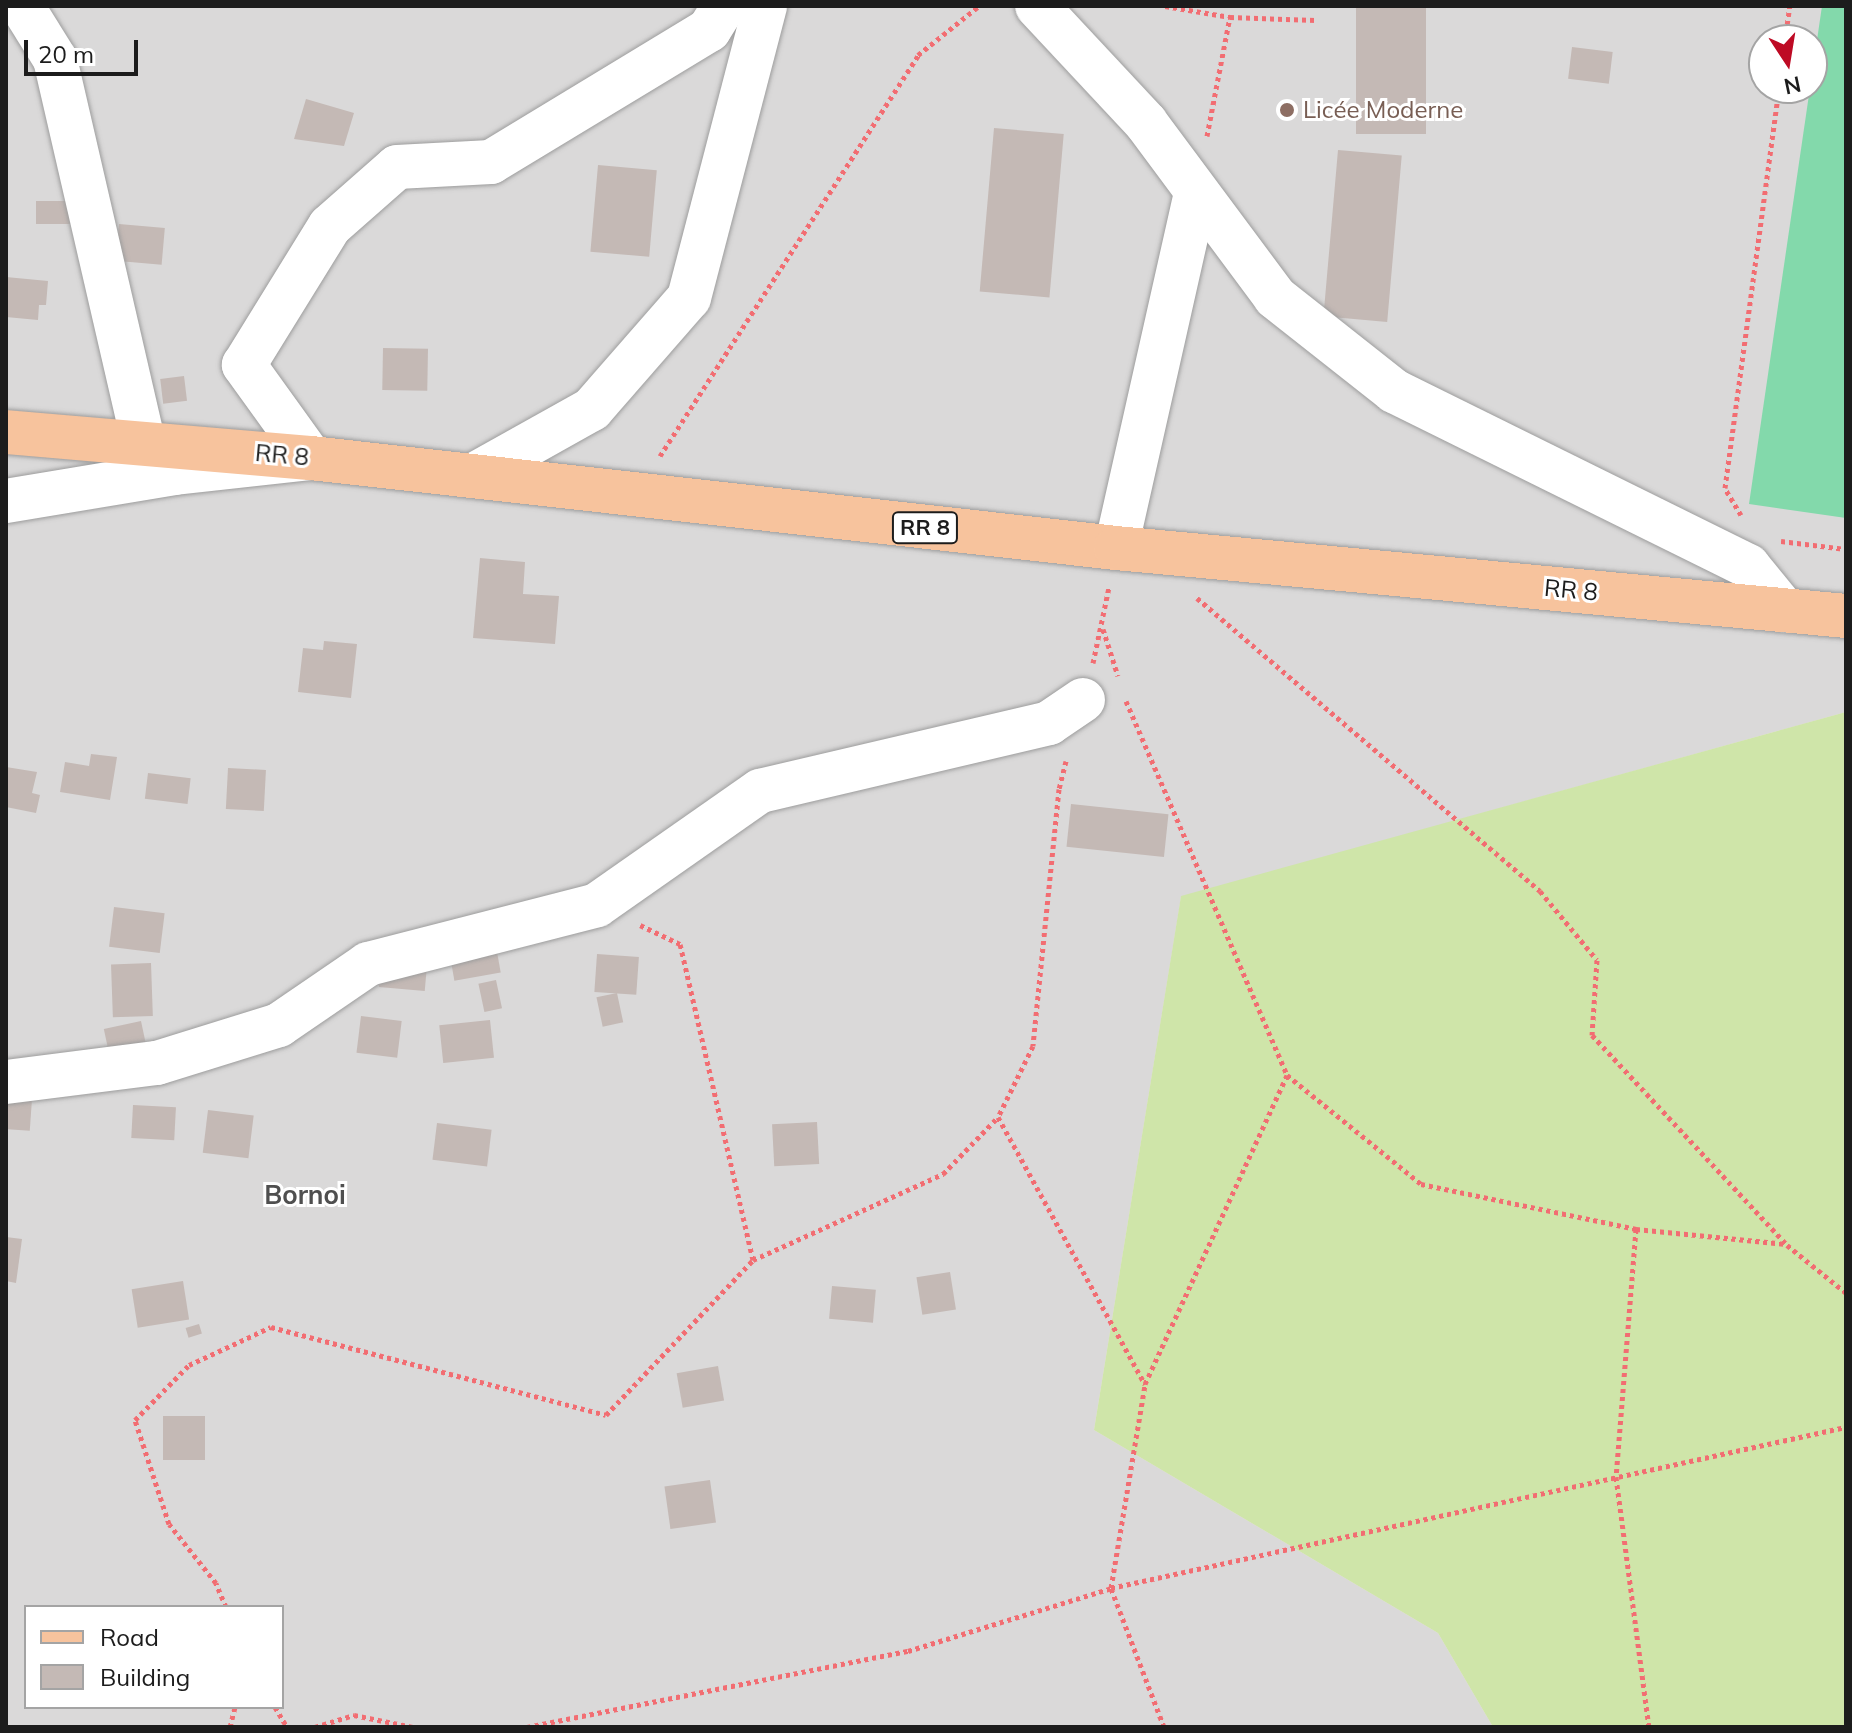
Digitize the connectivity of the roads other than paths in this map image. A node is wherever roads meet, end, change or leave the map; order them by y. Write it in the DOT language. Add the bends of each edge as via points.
graph roads {
  1 [pos="22,6"];
  2 [pos="724,6"];
  3 [pos="765,6"];
  4 [pos="1037,6"];
  5 [pos="1196,192"];
  6 [pos="6,432"];
  7 [pos="144,443"];
  8 [pos="311,458"];
  9 [pos="474,475"];
  10 [pos="6,501"];
  11 [pos="1116,548"];
  12 [pos="1784,610"];
  13 [pos="1846,616"];
  14 [pos="1108,691"];
  15 [pos="6,1082"];
  1 -- 7 [label="street" via="55,59"];
  2 -- 8 [label="street" via="709,30 491,162 397,167 330,226 244,365"];
  3 -- 9 [label="street" via="689,298 592,409"];
  4 -- 5 [label="street" via="1146,123"];
  5 -- 11 [label="street"];
  5 -- 12 [label="street" via="1275,297 1394,391 1748,566"];
  6 -- 7 [label="main road, RR 8 / RR 8"];
  7 -- 8 [label="main road, RR 8 / RR 8"];
  8 -- 9 [label="main road, RR 8 / RR 8"];
  8 -- 10 [label="street" via="175,473"];
  9 -- 11 [label="main road, RR 8 / RR 8"];
  11 -- 12 [label="main road, RR 8 / RR 8"];
  12 -- 13 [label="main road, RR 8 / RR 8"];
  14 -- 15 [label="street" via="1049,723 760,791 597,905 368,964 279,1025 157,1063"];
}
